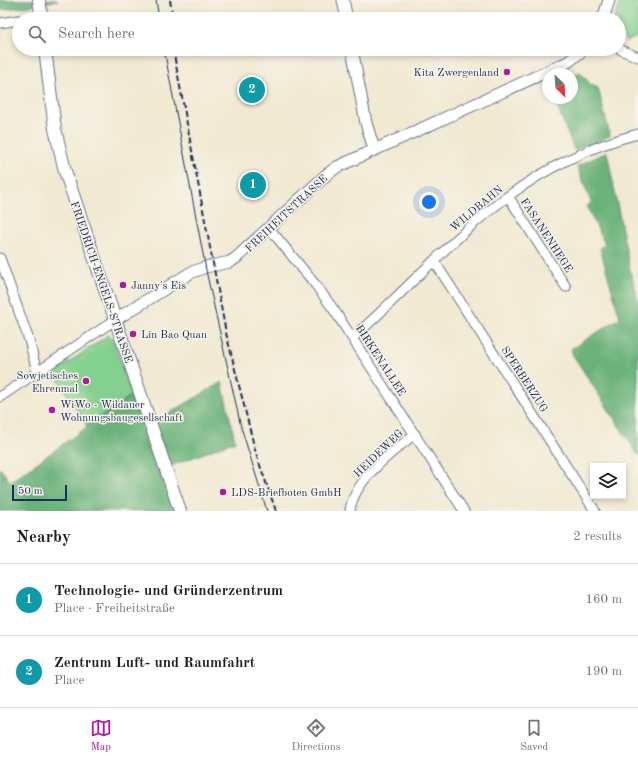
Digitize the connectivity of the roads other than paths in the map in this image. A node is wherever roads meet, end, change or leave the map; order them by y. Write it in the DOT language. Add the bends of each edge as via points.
graph roads {
  1 [pos="343,0"];
  2 [pos="609,0"];
  3 [pos="346,12"];
  4 [pos="605,12"];
  5 [pos="12,21"];
  6 [pos="0,23"];
  7 [pos="626,52"];
  8 [pos="46,56"];
  9 [pos="353,56"];
  10 [pos="576,56"];
  11 [pos="638,57"];
  12 [pos="638,135"];
  13 [pos="374,149"];
  14 [pos="508,196"];
  15 [pos="269,228"];
  16 [pos="0,258"];
  17 [pos="433,262"];
  18 [pos="566,287"];
  19 [pos="115,320"];
  20 [pos="352,337"];
  21 [pos="39,372"];
  22 [pos="0,398"];
  23 [pos="415,434"];
  24 [pos="180,511"];
  25 [pos="350,511"];
  26 [pos="464,511"];
  27 [pos="595,511"];
  1 -- 3 [label="street"];
  2 -- 4 [label="street"];
  5 -- 6 [label="street"];
  7 -- 11 [label="street"];
  8 -- 19 [label="main road, FRIEDRICH-ENGELS-STRASSE" via="55,129 63,163"];
  9 -- 13 [label="street" via="366,123"];
  10 -- 13 [label="street, FREIHEITSTRASSE" via="557,67"];
  12 -- 14 [label="street, WILDBAHN" via="608,143 576,156"];
  13 -- 15 [label="street, FREIHEITSTRASSE" via="326,175"];
  14 -- 17 [label="street, WILDBAHN"];
  14 -- 18 [label="street, FASANENHEGE"];
  15 -- 19 [label="street, FREIHEITSTRASSE" via="230,262 190,273"];
  15 -- 20 [label="street, BIRKENALLEE" via="315,284"];
  16 -- 21 [label="street"];
  17 -- 20 [label="street, WILDBAHN"];
  17 -- 27 [label="street, SPERBERZUG"];
  19 -- 21 [label="street, FREIHEITSTRASSE"];
  19 -- 24 [label="main road, FRIEDRICH-ENGELS-STRASSE"];
  20 -- 23 [label="street, BIRKENALLEE"];
  21 -- 22 [label="street, FREIHEITSTRASSE"];
  23 -- 25 [label="street, HEIDEWEG" via="393,451 359,488"];
  23 -- 26 [label="street, BIRKENALLEE"];
}
